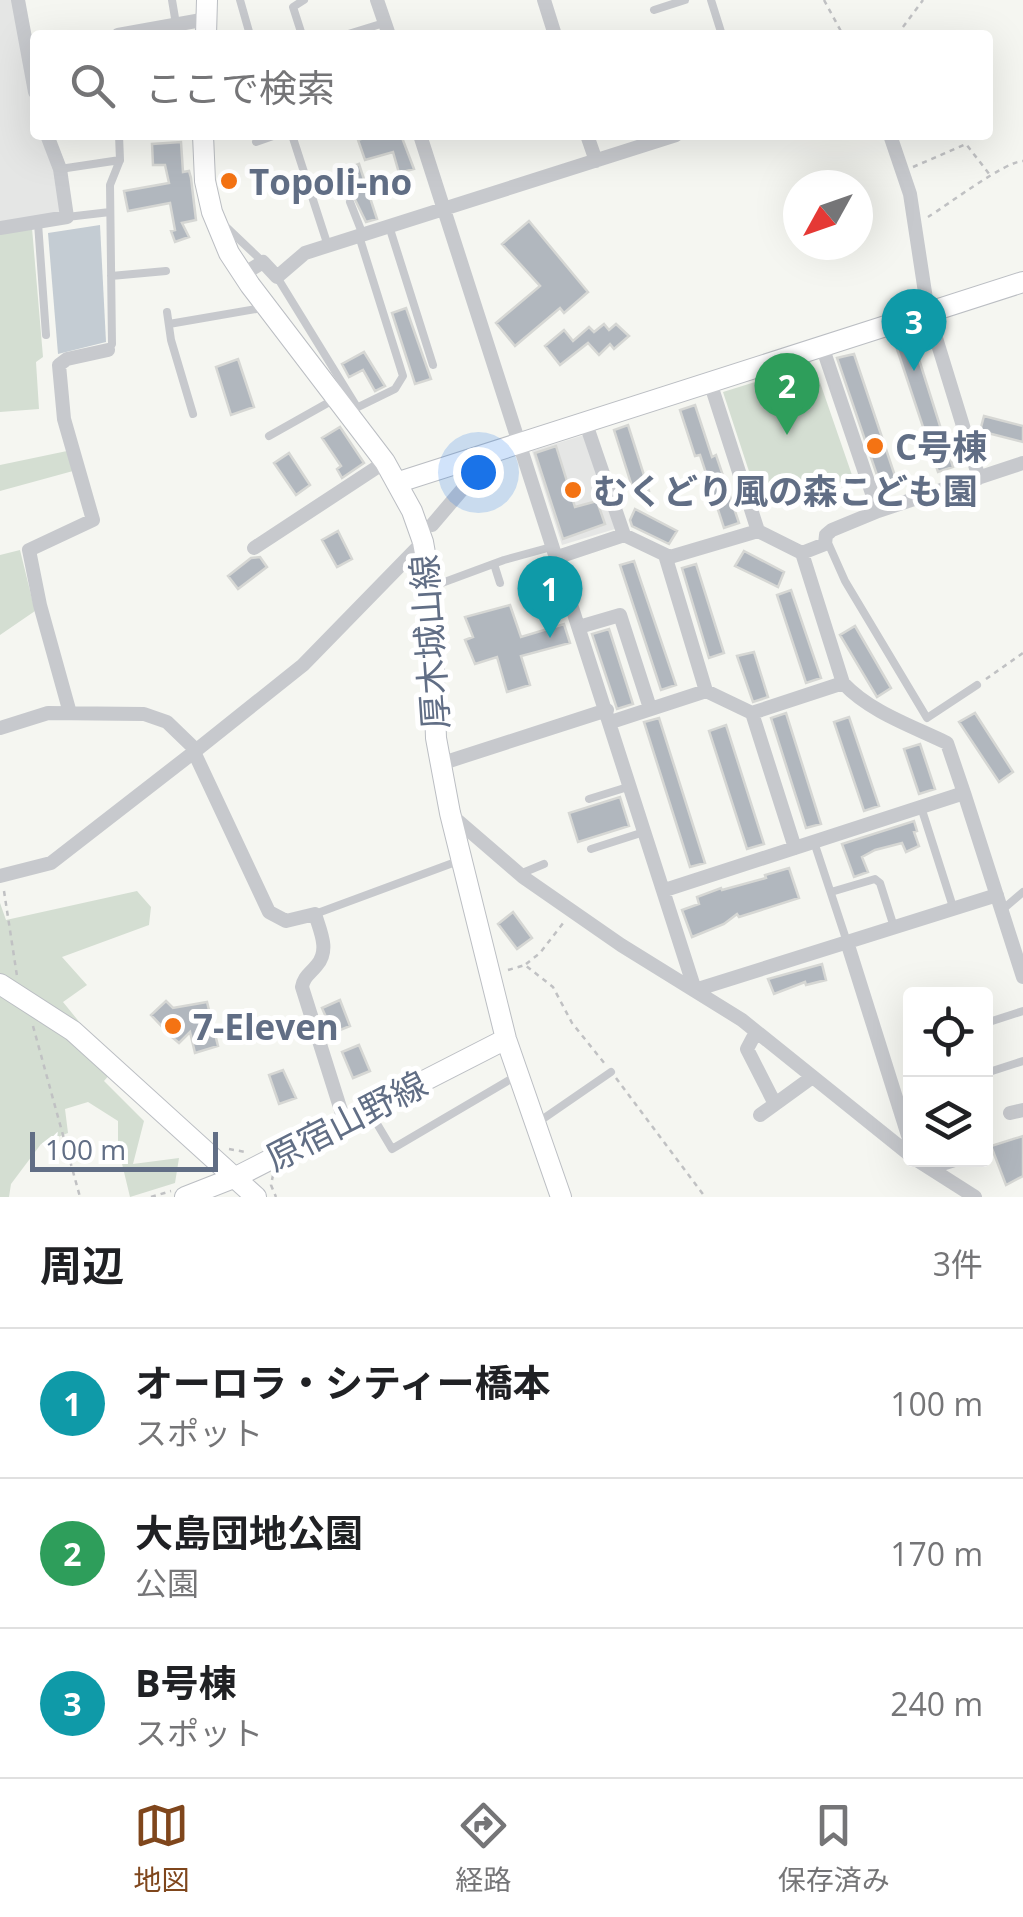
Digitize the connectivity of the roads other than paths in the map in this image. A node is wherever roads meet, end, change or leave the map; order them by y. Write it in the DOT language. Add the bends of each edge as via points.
graph roads {
  1 [pos="18,0"];
  2 [pos="172,0"];
  3 [pos="240,0"];
  4 [pos="304,0"];
  5 [pos="377,0"];
  6 [pos="544,0"];
  7 [pos="685,0"];
  8 [pos="711,0"];
  9 [pos="654,10"];
  10 [pos="207,18"];
  11 [pos="176,24"];
  12 [pos="387,29"];
  13 [pos="144,30"];
  14 [pos="249,30"];
  15 [pos="300,30"];
  16 [pos="553,30"];
  17 [pos="720,30"];
  18 [pos="30,44"];
  19 [pos="49,140"];
  20 [pos="119,140"];
  21 [pos="203,140"];
  22 [pos="262,140"];
  23 [pos="294,140"];
  24 [pos="422,140"];
  25 [pos="589,140"];
  26 [pos="663,140"];
  27 [pos="892,140"];
  28 [pos="256,142"];
  29 [pos="120,160"];
  30 [pos="596,161"];
  31 [pos="60,169"];
  32 [pos="306,176"];
  33 [pos="271,188"];
  34 [pos="350,202"];
  35 [pos="443,209"];
  36 [pos="110,212"];
  37 [pos="67,218"];
  38 [pos="215,219"];
  39 [pos="38,222"];
  40 [pos="389,226"];
  41 [pos="0,228"];
  42 [pos="361,235"];
  43 [pos="328,246"];
  44 [pos="264,262"];
  45 [pos="166,271"];
  46 [pos="242,275"];
  47 [pos="111,276"];
  48 [pos="276,278"];
  49 [pos="1023,282"];
  50 [pos="266,307"];
  51 [pos="166,312"];
  52 [pos="928,312"];
  53 [pos="169,324"];
  54 [pos="46,335"];
  55 [pos="822,346"];
  56 [pos="108,350"];
  57 [pos="433,365"];
  58 [pos="710,382"];
  59 [pos="347,406"];
  60 [pos="194,414"];
  61 [pos="585,421"];
  62 [pos="269,436"];
  63 [pos="522,442"];
  64 [pos="386,462"];
  65 [pos="459,463"];
  66 [pos="1023,463"];
  67 [pos="979,478"];
  68 [pos="398,482"];
  69 [pos="878,511"];
  70 [pos="758,531"];
  71 [pos="427,534"];
  72 [pos="624,534"];
  73 [pos="826,544"];
  74 [pos="254,548"];
  75 [pos="556,552"];
  76 [pos="802,553"];
  77 [pos="664,555"];
  78 [pos="494,564"];
  79 [pos="500,583"];
  80 [pos="431,586"];
  81 [pos="580,627"];
  82 [pos="844,682"];
  83 [pos="977,685"];
  84 [pos="706,691"];
  85 [pos="650,708"];
  86 [pos="70,713"];
  87 [pos="752,713"];
  88 [pos="609,716"];
  89 [pos="0,728"];
  90 [pos="195,751"];
  91 [pos="440,764"];
  92 [pos="631,786"];
  93 [pos="964,794"];
  94 [pos="589,799"];
  95 [pos="921,807"];
  96 [pos="450,814"];
  97 [pos="646,832"];
  98 [pos="814,842"];
  99 [pos="591,848"];
  100 [pos="795,848"];
  101 [pos="461,860"];
  102 [pos="544,864"];
  103 [pos="520,874"];
  104 [pos="0,876"];
  105 [pos="665,890"];
  106 [pos="831,892"];
  107 [pos="1023,892"];
  108 [pos="1000,902"];
  109 [pos="953,907"];
  110 [pos="314,914"];
  111 [pos="894,927"];
  112 [pos="847,942"];
  113 [pos="1023,977"];
  114 [pos="10,979"];
  115 [pos="695,990"];
  116 [pos="994,1007"];
  117 [pos="1023,1012"];
  118 [pos="997,1020"];
  119 [pos="993,1021"];
  120 [pos="756,1032"];
  121 [pos="506,1039"];
  122 [pos="1023,1061"];
  123 [pos="993,1071"];
  124 [pos="611,1072"];
  125 [pos="517,1075"];
  126 [pos="812,1078"];
  127 [pos="775,1104"];
  128 [pos="368,1108"];
  129 [pos="760,1115"];
  130 [pos="344,1120"];
  131 [pos="903,1120"];
  132 [pos="534,1125"];
  133 [pos="903,1150"];
  134 [pos="928,1167"];
  135 [pos="943,1167"];
  136 [pos="933,1170"];
  137 [pos="236,1177"];
  138 [pos="184,1191"];
  139 [pos="256,1197"];
  140 [pos="561,1197"];
  141 [pos="975,1197"];
  1 -- 18 [label="street"];
  2 -- 11 [label="lane"];
  3 -- 14 [label="lane"];
  4 -- 15 [label="lane" via="293,7"];
  5 -- 12 [label="street"];
  6 -- 16 [label="street"];
  7 -- 9 [label="lane"];
  8 -- 17 [label="lane"];
  10 -- 11 [label="street"];
  11 -- 13 [label="street"];
  19 -- 31 [label="street"];
  20 -- 29 [label="lane"];
  21 -- 38 [label="main road, 厚木城山線"];
  22 -- 28 [label="lane"];
  23 -- 32 [label="lane"];
  24 -- 35 [label="street"];
  25 -- 30 [label="street"];
  26 -- 30 [label="street"];
  27 -- 52 [label="street"];
  29 -- 31 [label="lane"];
  29 -- 36 [label="lane" via="110,185"];
  30 -- 35 [label="street"];
  31 -- 37 [label="street"];
  32 -- 33 [label="lane"];
  32 -- 43 [label="lane"];
  34 -- 42 [label="lane"];
  35 -- 40 [label="street"];
  35 -- 63 [label="street"];
  36 -- 37 [label="lane"];
  36 -- 47 [label="lane"];
  37 -- 39 [label="street"];
  38 -- 44 [label="lane"];
  38 -- 46 [label="main road, 厚木城山線"];
  39 -- 41 [label="street"];
  39 -- 54 [label="lane"];
  40 -- 42 [label="street"];
  40 -- 57 [label="lane"];
  42 -- 43 [label="street"];
  42 -- 59 [label="lane" via="402,371 397,387"];
  43 -- 48 [label="street" via="303,254"];
  44 -- 46 [label="street"];
  44 -- 48 [label="street"];
  45 -- 47 [label="lane"];
  46 -- 50 [label="main road, 厚木城山線"];
  47 -- 56 [label="lane"];
  48 -- 59 [label="lane"];
  49 -- 52 [label="main road"];
  50 -- 53 [label="lane"];
  50 -- 59 [label="main road, 厚木城山線"];
  51 -- 53 [label="lane"];
  52 -- 55 [label="main road"];
  52 -- 67 [label="street"];
  53 -- 60 [label="lane"];
  55 -- 58 [label="main road"];
  55 -- 69 [label="street"];
  56 -- 86 [label="street" via="58,365 64,419 93,520 29,550"];
  58 -- 61 [label="main road"];
  58 -- 70 [label="street"];
  59 -- 62 [label="lane"];
  59 -- 64 [label="main road, 厚木城山線"];
  61 -- 63 [label="main road"];
  61 -- 72 [label="street"];
  63 -- 65 [label="main road"];
  63 -- 75 [label="street"];
  64 -- 68 [label="main road, 厚木城山線"];
  64 -- 74 [label="street" via="318,497"];
  65 -- 68 [label="main road"];
  65 -- 71 [label="street" via="466,485"];
  66 -- 67 [label="street"];
  67 -- 69 [label="street"];
  68 -- 71 [label="main road, 厚木城山線"];
  69 -- 73 [label="street" via="832,530"];
  70 -- 76 [label="street"];
  70 -- 77 [label="street"];
  71 -- 80 [label="main road, 厚木城山線"];
  71 -- 90 [label="street" via="303,666"];
  72 -- 75 [label="street"];
  72 -- 77 [label="street"];
  73 -- 76 [label="street"];
  73 -- 83 [label="lane" via="926,718"];
  75 -- 78 [label="lane"];
  75 -- 81 [label="street"];
  76 -- 82 [label="street"];
  77 -- 84 [label="street"];
  78 -- 79 [label="lane"];
  78 -- 80 [label="lane"];
  80 -- 91 [label="main road, 厚木城山線"];
  81 -- 85 [label="street" via="620,615"];
  81 -- 88 [label="street"];
  82 -- 87 [label="street"];
  82 -- 93 [label="street" via="873,707 947,743"];
  84 -- 85 [label="street"];
  84 -- 87 [label="street"];
  85 -- 88 [label="street"];
  86 -- 89 [label="street"];
  86 -- 90 [label="street" via="155,716"];
  87 -- 100 [label="street"];
  88 -- 91 [label="street"];
  88 -- 92 [label="street"];
  90 -- 104 [label="street" via="51,863"];
  90 -- 110 [label="street" via="269,912 286,921"];
  91 -- 96 [label="main road, 厚木城山線"];
  92 -- 94 [label="lane"];
  92 -- 97 [label="street"];
  93 -- 95 [label="street"];
  93 -- 108 [label="street"];
  95 -- 98 [label="street"];
  95 -- 109 [label="lane"];
  96 -- 101 [label="main road, 厚木城山線"];
  96 -- 103 [label="street"];
  97 -- 99 [label="lane"];
  97 -- 105 [label="street"];
  98 -- 100 [label="street"];
  98 -- 106 [label="lane"];
  100 -- 105 [label="street"];
  101 -- 110 [label="lane"];
  101 -- 121 [label="main road, 厚木城山線"];
  102 -- 103 [label="lane"];
  103 -- 115 [label="street"];
  105 -- 115 [label="street"];
  106 -- 111 [label="lane" via="875,879"];
  106 -- 112 [label="lane"];
  107 -- 108 [label="lane"];
  108 -- 109 [label="street"];
  108 -- 113 [label="street"];
  109 -- 111 [label="street"];
  110 -- 130 [label="street" via="324,953 302,987"];
  111 -- 112 [label="street"];
  112 -- 115 [label="street"];
  112 -- 131 [label="street"];
  114 -- 137 [label="main road"];
  115 -- 120 [label="street"];
  116 -- 118 [label="lane"];
  117 -- 118 [label="lane"];
  118 -- 119 [label="lane"];
  120 -- 126 [label="street"];
  120 -- 127 [label="street" via="746,1049"];
  121 -- 125 [label="main road, 厚木城山線"];
  121 -- 128 [label="main road, 原宿山野線"];
  122 -- 123 [label="lane"];
  124 -- 132 [label="lane"];
  125 -- 128 [label="lane" via="392,1148"];
  125 -- 132 [label="main road, 厚木城山線"];
  126 -- 127 [label="street"];
  126 -- 133 [label="street"];
  127 -- 129 [label="street"];
  128 -- 130 [label="main road, 原宿山野線"];
  130 -- 137 [label="main road, 原宿山野線"];
  132 -- 140 [label="main road, 厚木城山線"];
  134 -- 136 [label="street"];
  135 -- 136 [label="lane"];
  136 -- 141 [label="street"];
  137 -- 138 [label="main road, 原宿山野線"];
  137 -- 139 [label="main road"];
}
